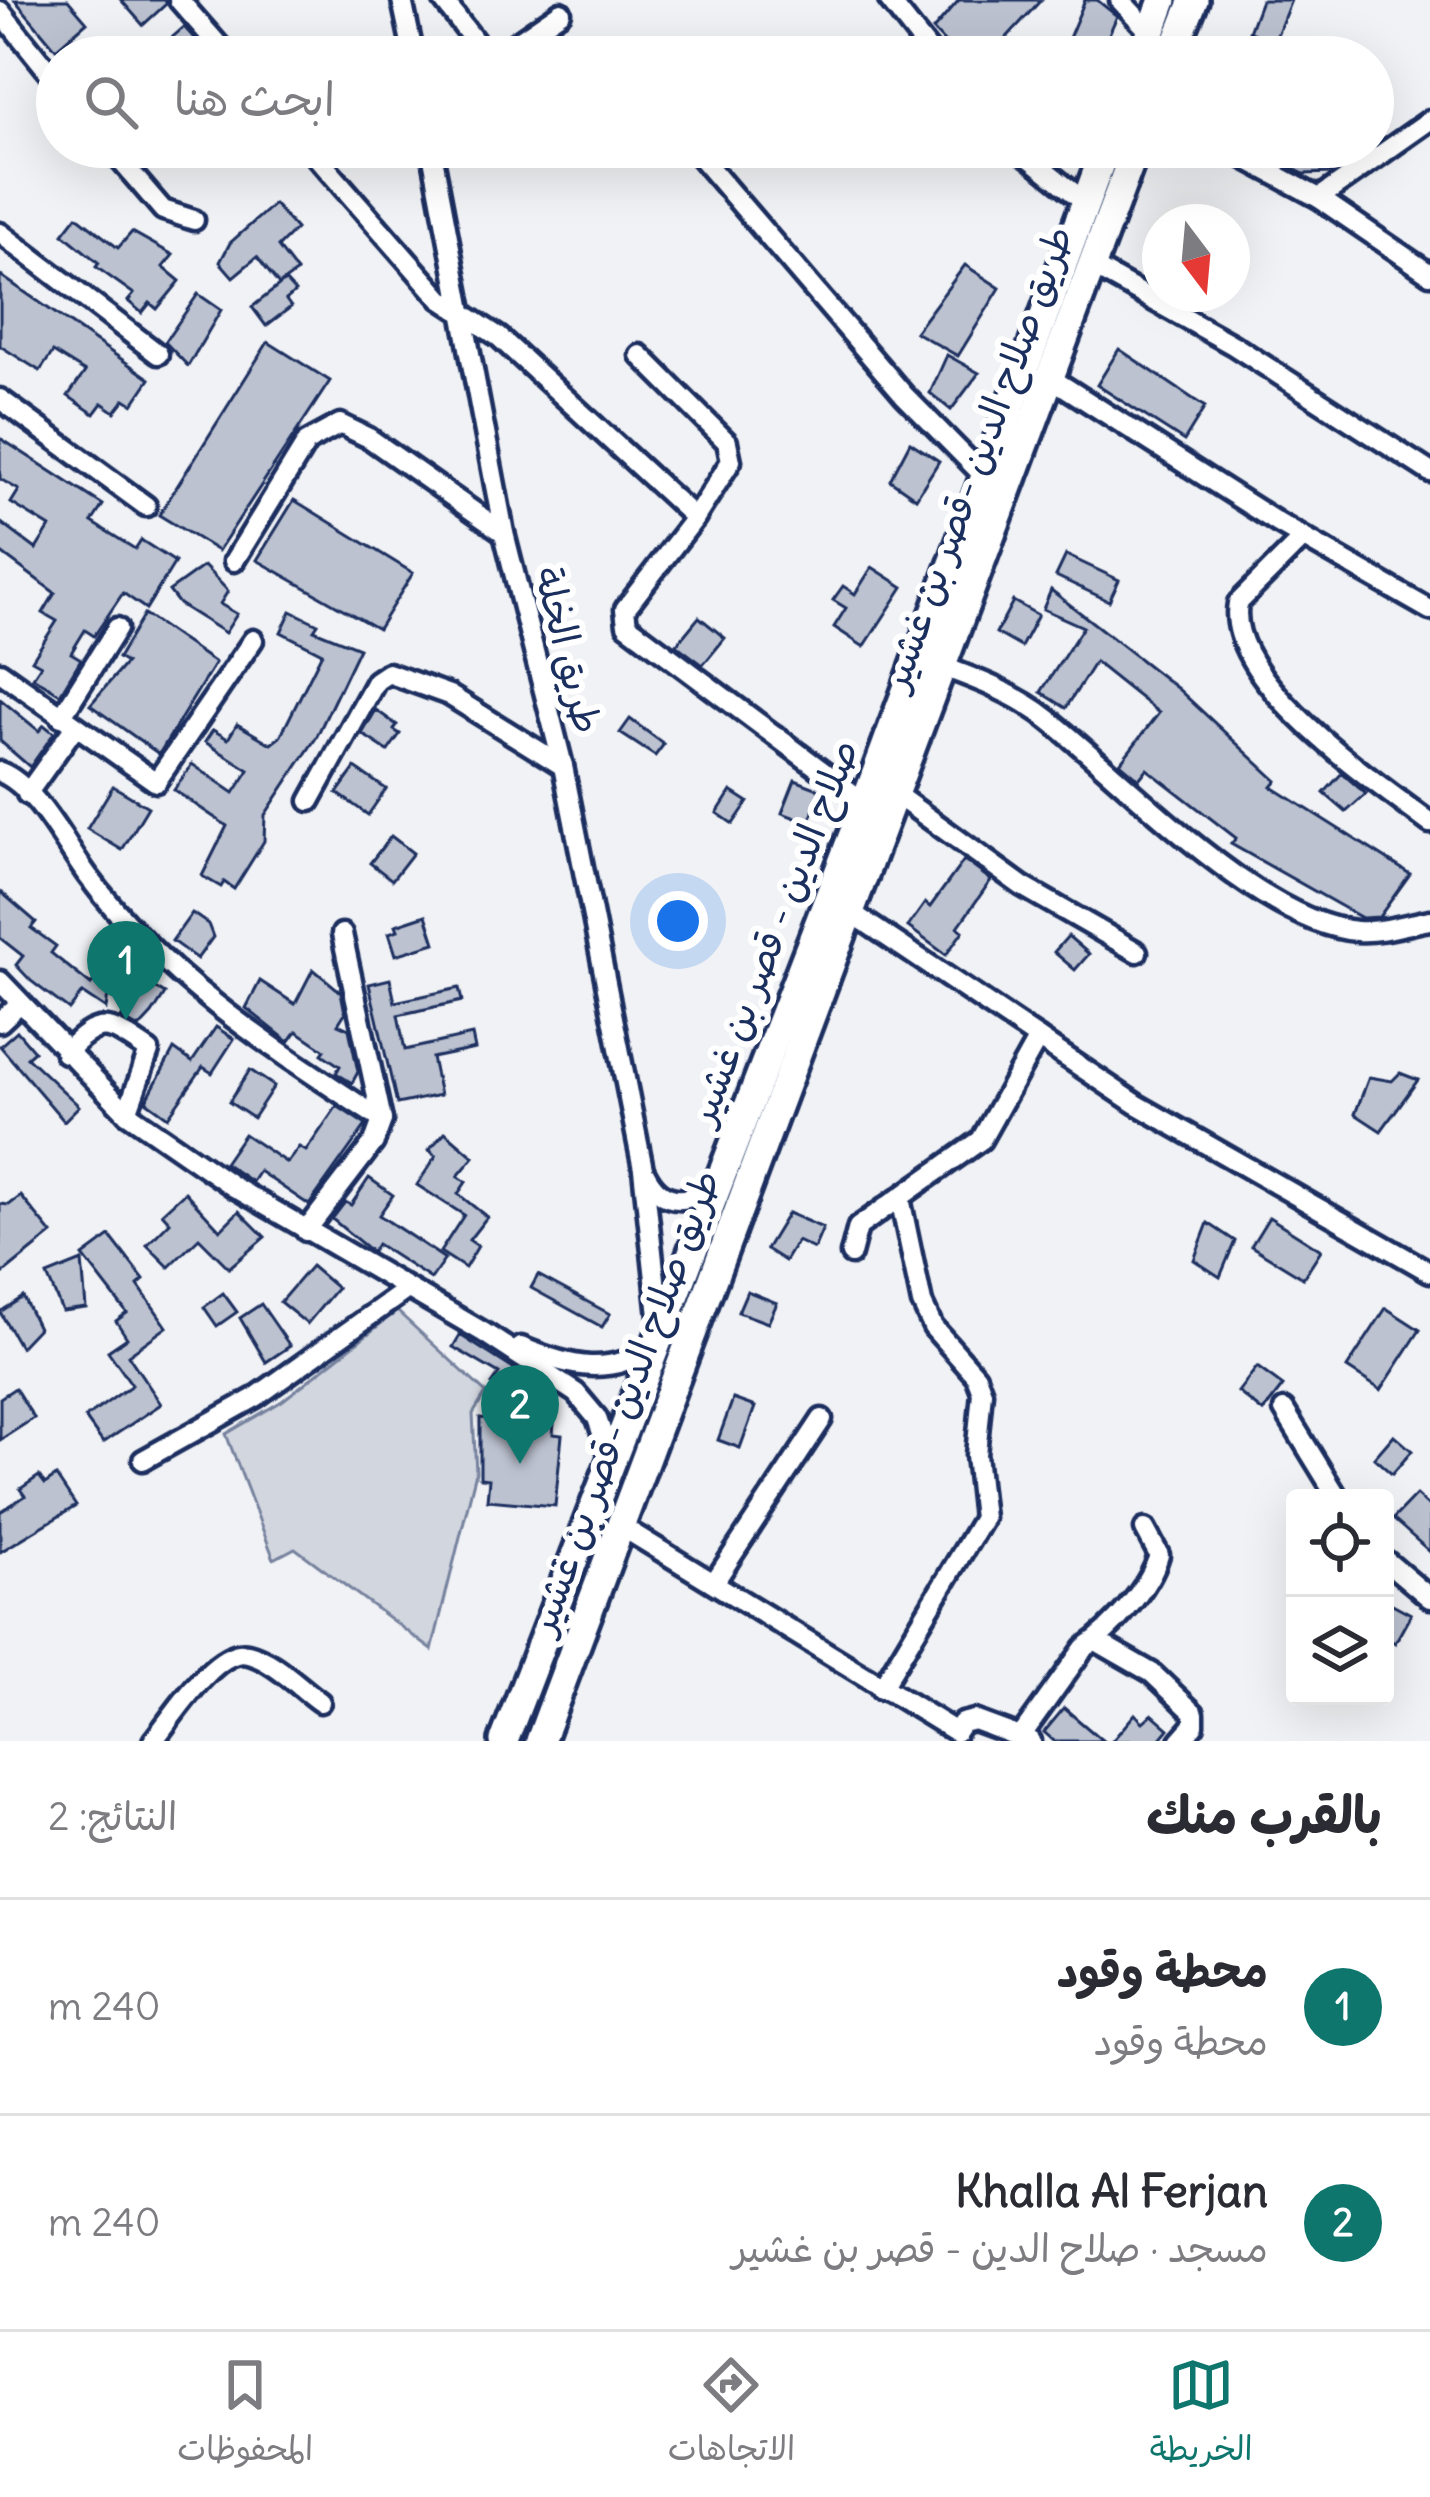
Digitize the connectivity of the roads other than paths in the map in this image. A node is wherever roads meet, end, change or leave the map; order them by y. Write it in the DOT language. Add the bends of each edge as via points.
graph roads {
  1 [pos="179,0"];
  2 [pos="402,0"];
  3 [pos="443,0"];
  4 [pos="889,0"];
  5 [pos="1120,0"];
  6 [pos="1163,0"];
  7 [pos="1194,0"];
  8 [pos="0,11"];
  9 [pos="561,12"];
  10 [pos="211,36"];
  11 [pos="409,36"];
  12 [pos="471,36"];
  13 [pos="525,36"];
  14 [pos="917,36"];
  15 [pos="1141,36"];
  16 [pos="1149,36"];
  17 [pos="1179,36"];
  18 [pos="36,56"];
  19 [pos="1430,120"];
  20 [pos="1394,146"];
  21 [pos="127,168"];
  22 [pos="326,168"];
  23 [pos="435,168"];
  24 [pos="711,168"];
  25 [pos="1042,168"];
  26 [pos="1097,168"];
  27 [pos="1128,168"];
  28 [pos="1262,168"];
  29 [pos="1363,168"];
  30 [pos="1319,199"];
  31 [pos="1084,201"];
  32 [pos="194,220"];
  33 [pos="0,233"];
  34 [pos="1090,265"];
  35 [pos="1430,274"];
  36 [pos="466,320"];
  37 [pos="158,354"];
  38 [pos="640,356"];
  39 [pos="1046,375"];
  40 [pos="0,399"];
  41 [pos="1430,472"];
  42 [pos="984,476"];
  43 [pos="146,506"];
  44 [pos="695,518"];
  45 [pos="504,533"];
  46 [pos="1303,538"];
  47 [pos="234,561"];
  48 [pos="1430,610"];
  49 [pos="117,628"];
  50 [pos="253,640"];
  51 [pos="941,666"];
  52 [pos="0,672"];
  53 [pos="68,723"];
  54 [pos="563,766"];
  55 [pos="0,772"];
  56 [pos="893,793"];
  57 [pos="27,794"];
  58 [pos="310,801"];
  59 [pos="865,803"];
  60 [pos="1430,823"];
  61 [pos="849,911"];
  62 [pos="1430,920"];
  63 [pos="342,934"];
  64 [pos="1137,952"];
  65 [pos="0,981"];
  66 [pos="18,1005"];
  67 [pos="0,1022"];
  68 [pos="1038,1038"];
  69 [pos="64,1053"];
  70 [pos="127,1113"];
  71 [pos="382,1120"];
  72 [pos="643,1169"];
  73 [pos="722,1171"];
  74 [pos="900,1198"];
  75 [pos="306,1231"];
  76 [pos="851,1254"];
  77 [pos="1430,1271"];
  78 [pos="406,1290"];
  79 [pos="483,1332"];
  80 [pos="660,1340"];
  81 [pos="1284,1410"];
  82 [pos="822,1419"];
  83 [pos="143,1460"];
  84 [pos="611,1463"];
  85 [pos="1333,1489"];
  86 [pos="619,1525"];
  87 [pos="1145,1529"];
  88 [pos="1394,1568"];
  89 [pos="715,1581"];
  90 [pos="1430,1598"];
  91 [pos="1098,1642"];
  92 [pos="881,1689"];
  93 [pos="320,1702"];
  94 [pos="955,1736"];
  95 [pos="1026,1738"];
  96 [pos="153,1741"];
  97 [pos="504,1741"];
  98 [pos="540,1741"];
  99 [pos="1180,1741"];
  1 -- 10 [label="street"];
  2 -- 11 [label="street"];
  3 -- 12 [label="street"];
  4 -- 14 [label="street"];
  5 -- 15 [label="street"];
  6 -- 16 [label="highway"];
  7 -- 17 [label="highway"];
  8 -- 18 [label="street"];
  9 -- 13 [label="street"];
  19 -- 20 [label="street"];
  21 -- 32 [label="street" via="163,210"];
  22 -- 36 [label="street"];
  23 -- 36 [label="street, طريق الخلة"];
  24 -- 42 [label="street" via="904,395"];
  25 -- 31 [label="street"];
  26 -- 31 [label="highway, صلاح الدين - قصر بن غشير"];
  27 -- 34 [label="highway, طريق صلاح الدين -قصر بن غشير"];
  28 -- 30 [label="street"];
  29 -- 30 [label="street"];
  30 -- 35 [label="street"];
  31 -- 42 [label="highway, صلاح الدين - قصر بن غشير"];
  33 -- 37 [label="street"];
  34 -- 39 [label="highway, طريق صلاح الدين -قصر بن غشير"];
  34 -- 41 [label="street" via="1233,344"];
  36 -- 44 [label="street" via="499,337"];
  36 -- 45 [label="street, طريق الخلة"];
  38 -- 44 [label="street" via="731,450 726,474"];
  39 -- 46 [label="street"];
  39 -- 51 [label="highway, طريق صلاح الدين -قصر بن غشير"];
  40 -- 43 [label="street"];
  42 -- 59 [label="highway, صلاح الدين - قصر بن غشير"];
  44 -- 59 [label="street" via="625,609 627,625"];
  45 -- 47 [label="street" via="340,424 307,442"];
  45 -- 54 [label="street, طريق الخلة"];
  46 -- 48 [label="street"];
  46 -- 60 [label="street" via="1238,604 1244,645 1297,719"];
  49 -- 53 [label="street"];
  50 -- 53 [label="street" via="156,782"];
  51 -- 56 [label="highway, طريق صلاح الدين -قصر بن غشير"];
  51 -- 62 [label="street" via="1016,697 1135,799 1306,917 1357,932"];
  52 -- 53 [label="street"];
  53 -- 57 [label="street"];
  54 -- 58 [label="street" via="448,695 388,674 376,681"];
  54 -- 72 [label="street, طريق الخلة"];
  55 -- 57 [label="street"];
  56 -- 61 [label="highway, طريق صلاح الدين -قصر بن غشير"];
  56 -- 64 [label="street" via="1022,886"];
  57 -- 71 [label="street" via="116,914 194,989"];
  59 -- 73 [label="highway, صلاح الدين - قصر بن غشير"];
  61 -- 68 [label="street"];
  61 -- 86 [label="highway, طريق صلاح الدين -قصر بن غشير"];
  63 -- 71 [label="street"];
  65 -- 66 [label="street"];
  66 -- 67 [label="street"];
  66 -- 69 [label="street"];
  68 -- 74 [label="street" via="981,1139"];
  68 -- 77 [label="street" via="1136,1104"];
  69 -- 70 [label="street"];
  69 -- 70 [label="street" via="98,1026 149,1051"];
  70 -- 75 [label="street"];
  71 -- 75 [label="street"];
  72 -- 73 [label="street" via="660,1194 684,1201"];
  72 -- 80 [label="street, طريق الخلة"];
  73 -- 80 [label="highway, صلاح الدين - قصر بن غشير"];
  74 -- 76 [label="street" via="858,1227"];
  74 -- 92 [label="street" via="922,1303 982,1392 976,1455 983,1518"];
  75 -- 78 [label="street"];
  78 -- 79 [label="street"];
  78 -- 83 [label="street" via="272,1387"];
  79 -- 80 [label="street" via="579,1368 621,1364"];
  79 -- 84 [label="street" via="587,1404"];
  80 -- 84 [label="highway, صلاح الدين - قصر بن غشير"];
  81 -- 85 [label="street"];
  82 -- 89 [label="street"];
  84 -- 97 [label="highway, صلاح الدين - قصر بن غشير"];
  86 -- 89 [label="street"];
  86 -- 98 [label="highway, طريق صلاح الدين -قصر بن غشير"];
  87 -- 91 [label="street" via="1158,1562"];
  88 -- 90 [label="street"];
  89 -- 92 [label="street"];
  91 -- 95 [label="street" via="1084,1648"];
  91 -- 99 [label="street" via="1152,1672 1194,1713"];
  92 -- 94 [label="street"];
  93 -- 96 [label="street" via="259,1659 236,1653 217,1662"];
  94 -- 95 [label="street" via="969,1720"];
}
